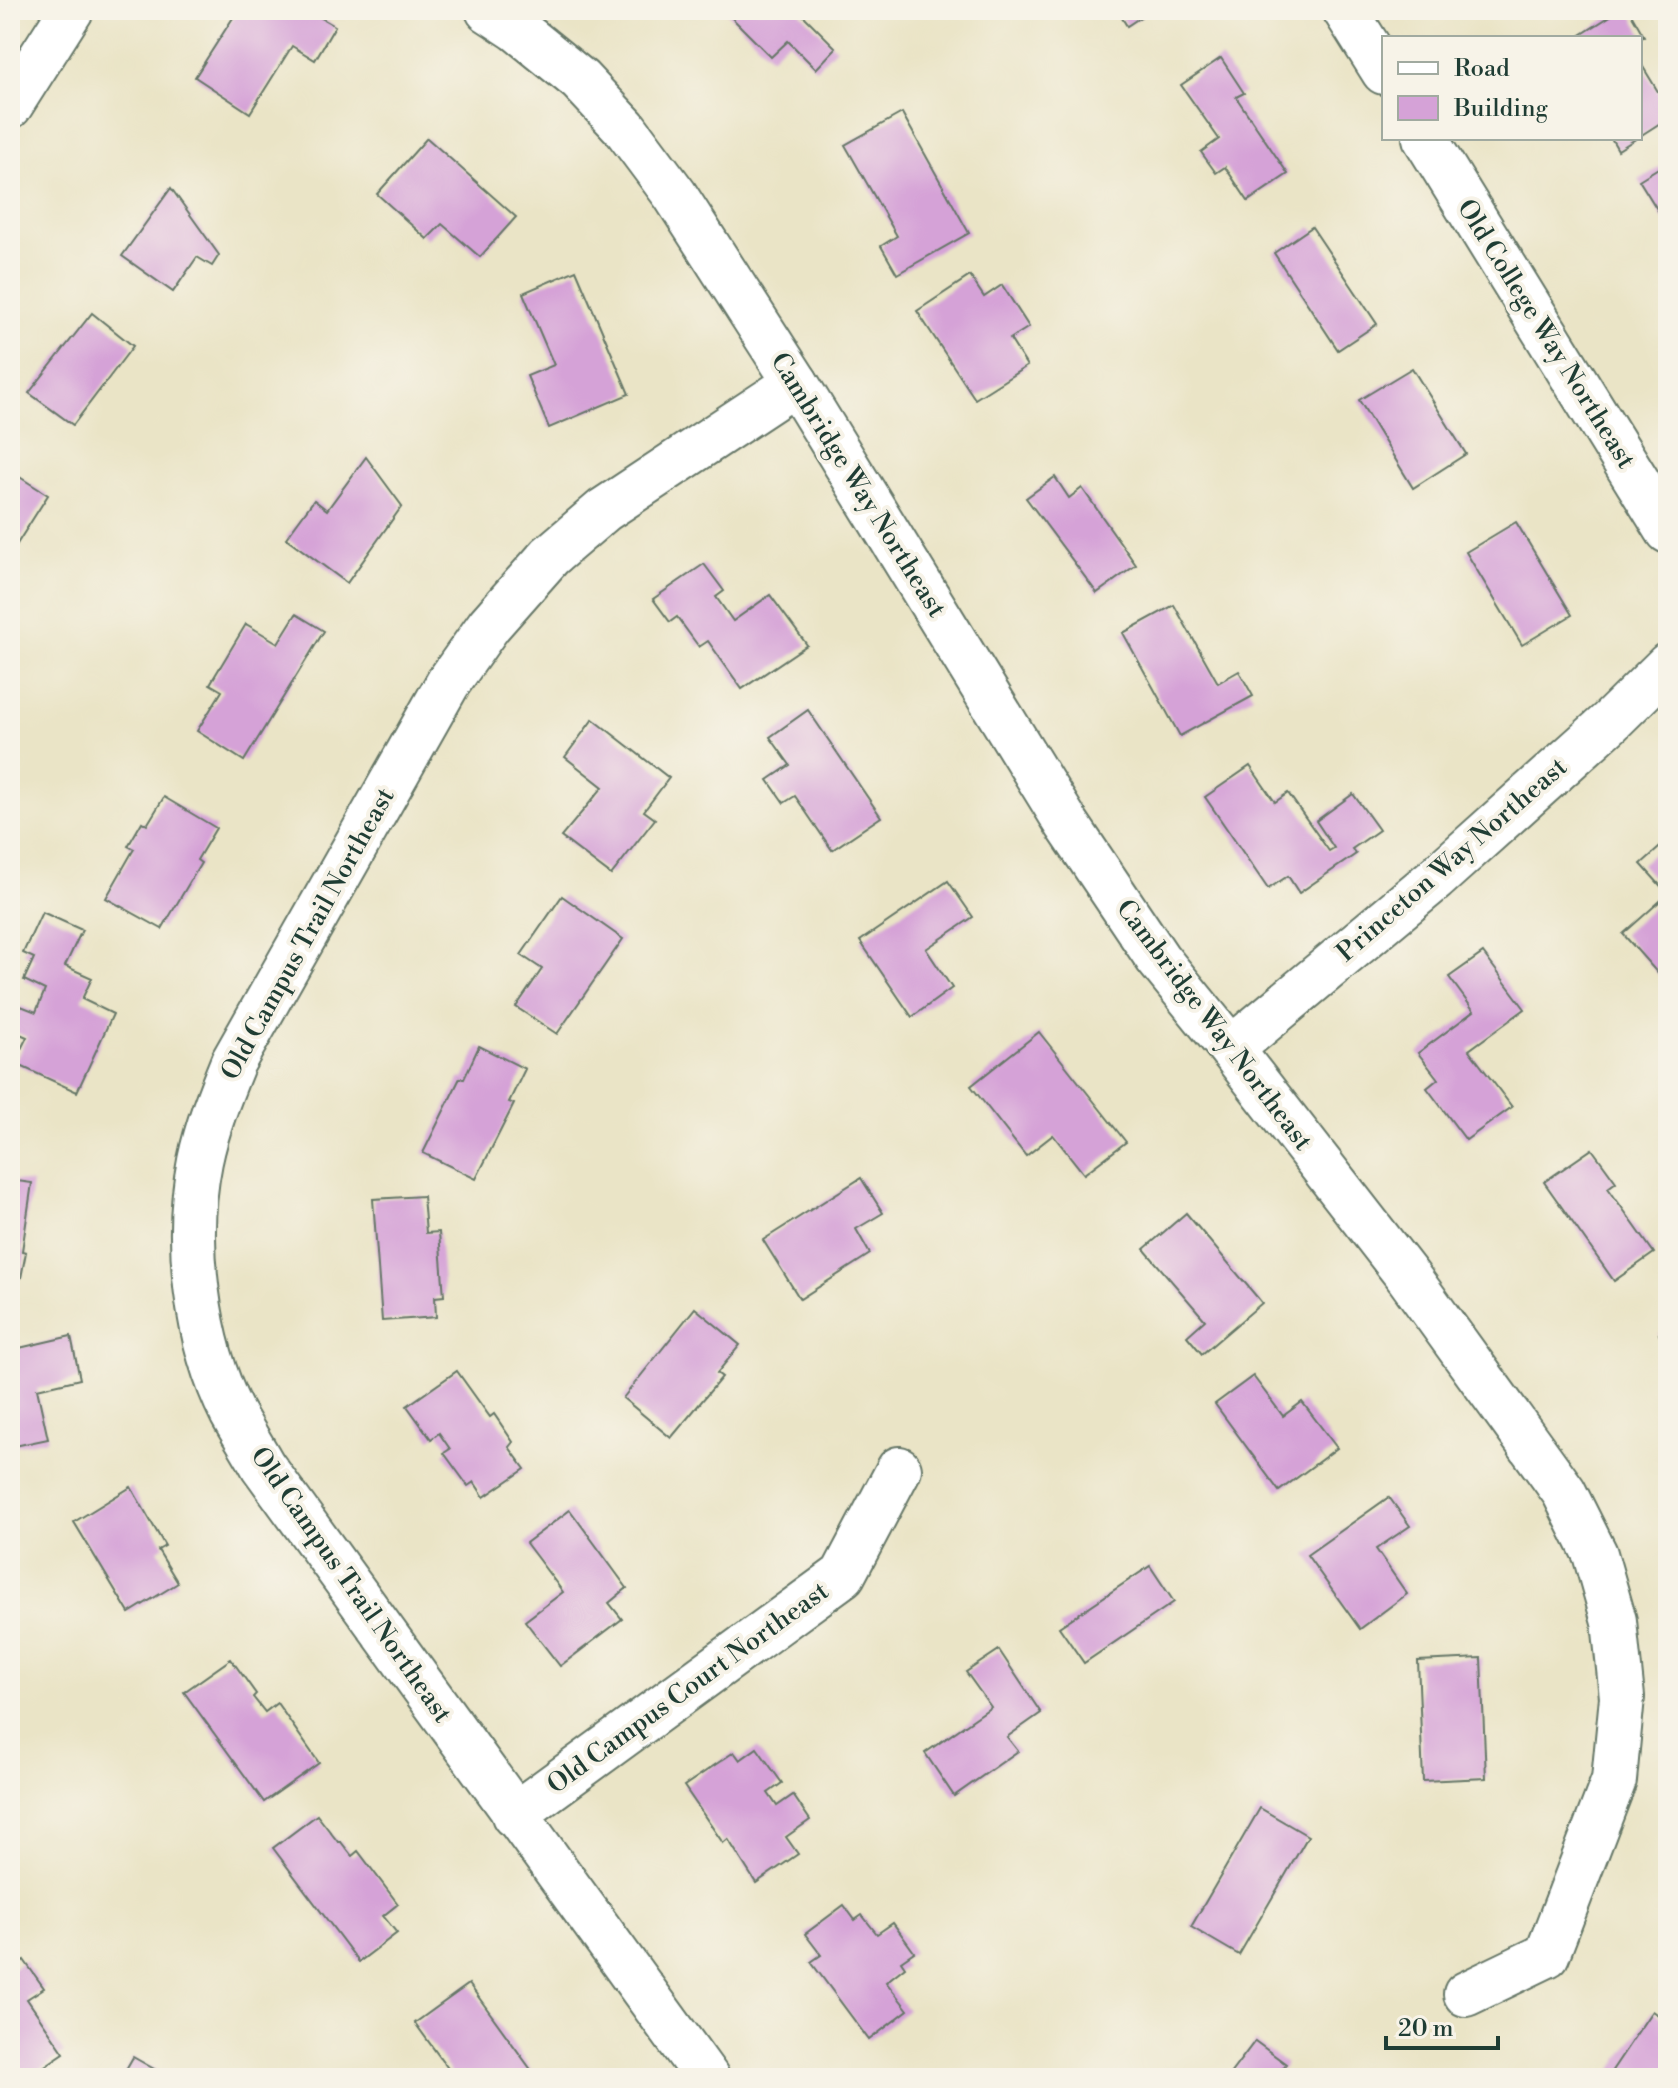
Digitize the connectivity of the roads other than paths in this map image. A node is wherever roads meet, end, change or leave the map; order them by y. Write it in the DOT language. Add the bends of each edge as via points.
graph roads {
  1 [pos="71,10"];
  2 [pos="488,10"];
  3 [pos="1345,10"];
  4 [pos="1382,69"];
  5 [pos="10,106"];
  6 [pos="1426,140"];
  7 [pos="796,383"];
  8 [pos="1668,531"];
  9 [pos="1668,665"];
  10 [pos="1231,1049"];
  11 [pos="899,1469"];
  12 [pos="514,1815"];
  13 [pos="1466,1994"];
  14 [pos="707,2078"];
  1 -- 5 [label="street"];
  2 -- 7 [label="street, Cambridge Way Northeast" via="580,80 625,128 675,195"];
  3 -- 4 [label="street"];
  6 -- 8 [label="street, Old College Way Northeast"];
  7 -- 10 [label="street, Cambridge Way Northeast" via="1067,824 1158,959"];
  7 -- 12 [label="street, Old Campus Trail Northeast" via="604,510 550,556 489,625 448,683 233,1062 200,1162 193,1225 196,1289 209,1351 231,1411 263,1466"];
  9 -- 10 [label="street, Princeton Way Northeast" via="1435,879"];
  10 -- 13 [label="street, Cambridge Way Northeast" via="1409,1278 1564,1492 1595,1554 1614,1621 1622,1697 1614,1780 1547,1955"];
  11 -- 12 [label="street, Old Campus Court Northeast" via="843,1575"];
  12 -- 14 [label="street, Old Campus Trail Northeast"];
}
